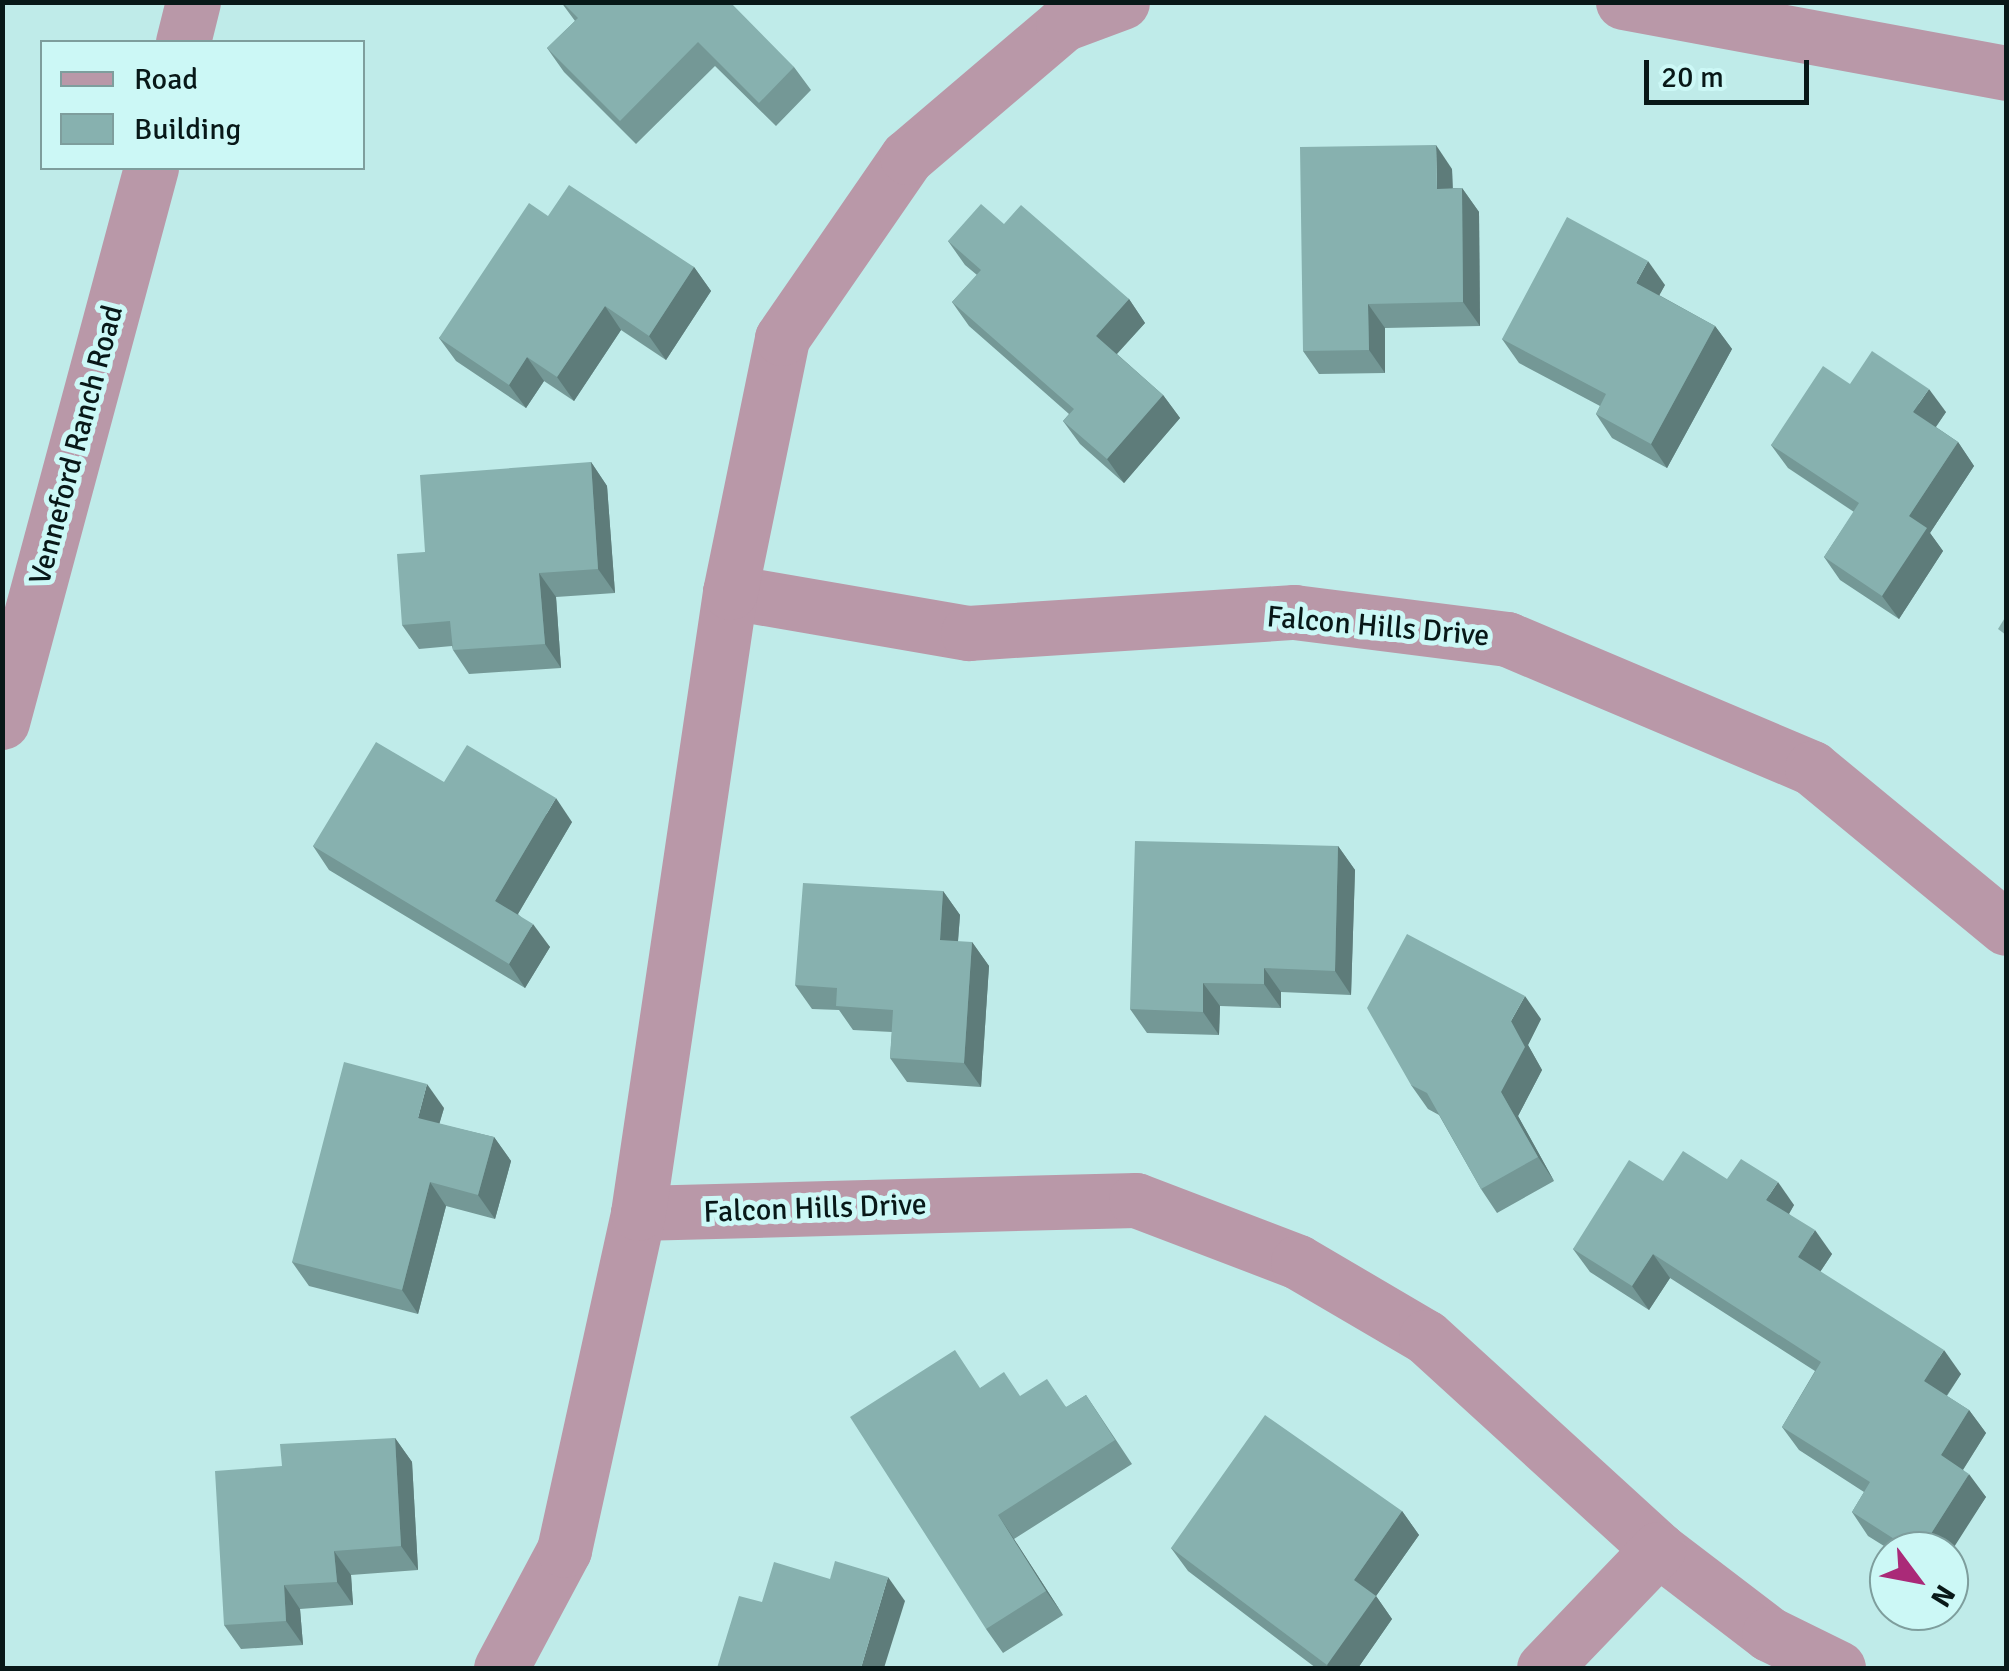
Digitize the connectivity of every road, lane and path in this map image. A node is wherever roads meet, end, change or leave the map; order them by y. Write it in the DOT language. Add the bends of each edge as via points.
graph roads {
  1 [pos="192,2"];
  2 [pos="1122,2"];
  3 [pos="1624,2"];
  4 [pos="182,40"];
  5 [pos="2006,73"];
  6 [pos="150,170"];
  7 [pos="730,592"];
  8 [pos="2,722"];
  9 [pos="2006,928"];
  10 [pos="638,1214"];
  11 [pos="1658,1549"];
  12 [pos="500,1668"];
  13 [pos="1544,1668"];
  14 [pos="1838,1668"];
  1 -- 4 [label="street"];
  2 -- 7 [label="street" via="1062,24 906,157 782,338"];
  3 -- 5 [label="street"];
  6 -- 8 [label="street, Venneford Ranch Road"];
  7 -- 9 [label="street, Falcon Hills Drive" via="968,633 1294,612 1507,639 1812,768"];
  7 -- 10 [label="street"];
  10 -- 11 [label="street, Falcon Hills Drive" via="1136,1200 1298,1262 1426,1336"];
  10 -- 12 [label="street" via="564,1550"];
  11 -- 13 [label="street"];
  11 -- 14 [label="street, Falcon Hills Drive" via="1769,1634"];
}
